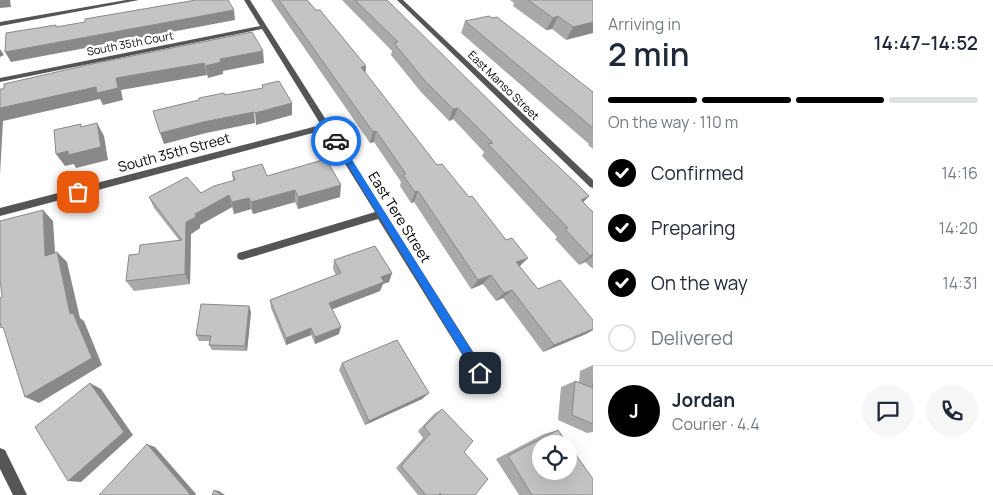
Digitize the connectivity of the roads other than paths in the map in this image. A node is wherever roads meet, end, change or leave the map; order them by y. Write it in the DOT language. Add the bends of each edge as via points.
graph roads {
  1 [pos="136,0"];
  2 [pos="247,0"];
  3 [pos="400,0"];
  4 [pos="0,24"];
  5 [pos="264,27"];
  6 [pos="0,80"];
  7 [pos="327,126"];
  8 [pos="593,185"];
  9 [pos="0,212"];
  10 [pos="382,214"];
  11 [pos="242,256"];
  12 [pos="480,373"];
  13 [pos="0,455"];
  14 [pos="20,495"];
  1 -- 4 [label="street"];
  2 -- 5 [label="street, East Tere Street"];
  3 -- 8 [label="street, East Manso Street"];
  5 -- 6 [label="street, South 35th Court"];
  5 -- 7 [label="street, East Tere Street"];
  7 -- 9 [label="street, South 35th Street"];
  7 -- 10 [label="street, East Tere Street"];
  10 -- 11 [label="street"];
  10 -- 12 [label="street, East Tere Street"];
  13 -- 14 [label="street"];
}
